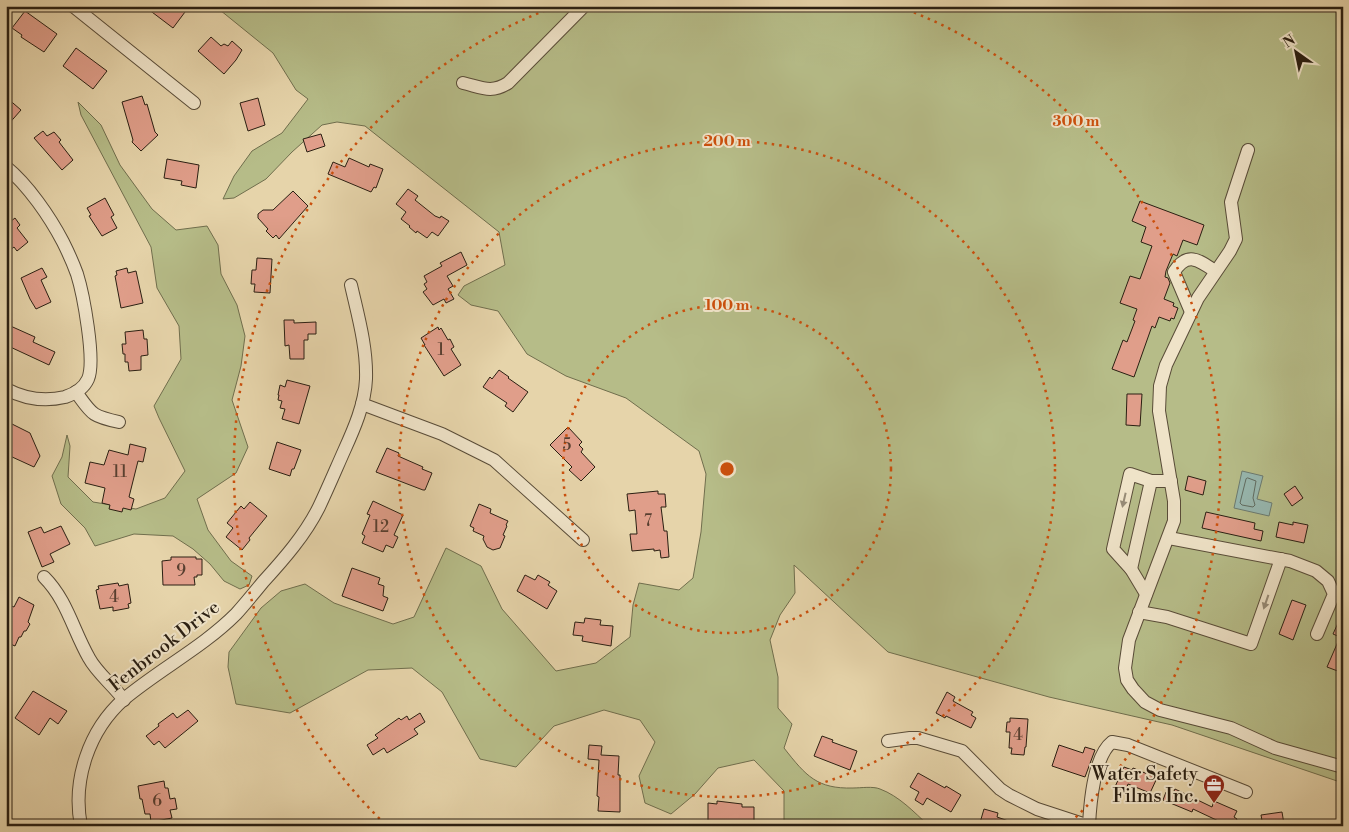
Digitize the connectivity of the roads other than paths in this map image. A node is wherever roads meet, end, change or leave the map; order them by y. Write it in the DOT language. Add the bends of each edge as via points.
graph roads {
  1 [pos="72,6"];
  2 [pos="584,6"];
  3 [pos="463,83"];
  4 [pos="194,104"];
  5 [pos="1248,150"];
  6 [pos="6,166"];
  7 [pos="1215,271"];
  8 [pos="351,286"];
  9 [pos="1191,312"];
  10 [pos="6,389"];
  11 [pos="76,392"];
  12 [pos="362,404"];
  13 [pos="119,422"];
  14 [pos="1151,481"];
  15 [pos="1171,481"];
  16 [pos="1169,538"];
  17 [pos="582,540"];
  18 [pos="1281,559"];
  19 [pos="1131,568"];
  20 [pos="44,577"];
  21 [pos="1146,594"];
  22 [pos="1139,612"];
  23 [pos="1317,634"];
  24 [pos="124,700"];
  25 [pos="888,741"];
  26 [pos="1343,767"];
  27 [pos="1246,792"];
  28 [pos="81,826"];
  29 [pos="1089,826"];
  1 -- 4 [label="street"];
  2 -- 3 [label="street" via="501,87 494,90"];
  5 -- 7 [label="street" via="1231,202 1236,238"];
  6 -- 11 [label="street" via="18,176 46,215 77,274 86,309 91,354 88,378"];
  7 -- 9 [label="street"];
  7 -- 9 [label="street" via="1189,258 1179,263 1174,272"];
  8 -- 12 [label="street, Fenbrook Drive" via="362,331 366,379"];
  9 -- 15 [label="street" via="1166,365 1159,394 1162,435"];
  10 -- 11 [label="street" via="34,400 52,400"];
  11 -- 13 [label="street" via="92,414"];
  12 -- 17 [label="street" via="442,434 494,460"];
  12 -- 24 [label="street, Fenbrook Drive" via="319,508 295,547 228,621"];
  14 -- 15 [label="street"];
  14 -- 19 [label="street"];
  14 -- 19 [label="street, one-way" via="1130,474 1113,549"];
  15 -- 16 [label="street" via="1174,521"];
  16 -- 18 [label="street"];
  16 -- 21 [label="street"];
  18 -- 22 [label="street, one-way" via="1251,644 1167,617"];
  18 -- 23 [label="street" via="1316,571 1328,581 1334,594"];
  19 -- 21 [label="street"];
  20 -- 24 [label="street" via="62,600 90,660"];
  21 -- 22 [label="street"];
  22 -- 26 [label="street" via="1129,640 1125,668 1133,689 1145,702 1160,710 1231,728 1275,748"];
  24 -- 28 [label="street, Fenbrook Drive" via="109,716 88,749 79,787"];
  25 -- 29 [label="street" via="918,738 962,751 1009,795 1038,809"];
  27 -- 29 [label="street" via="1128,745 1112,742 1102,756 1092,785"];
}
